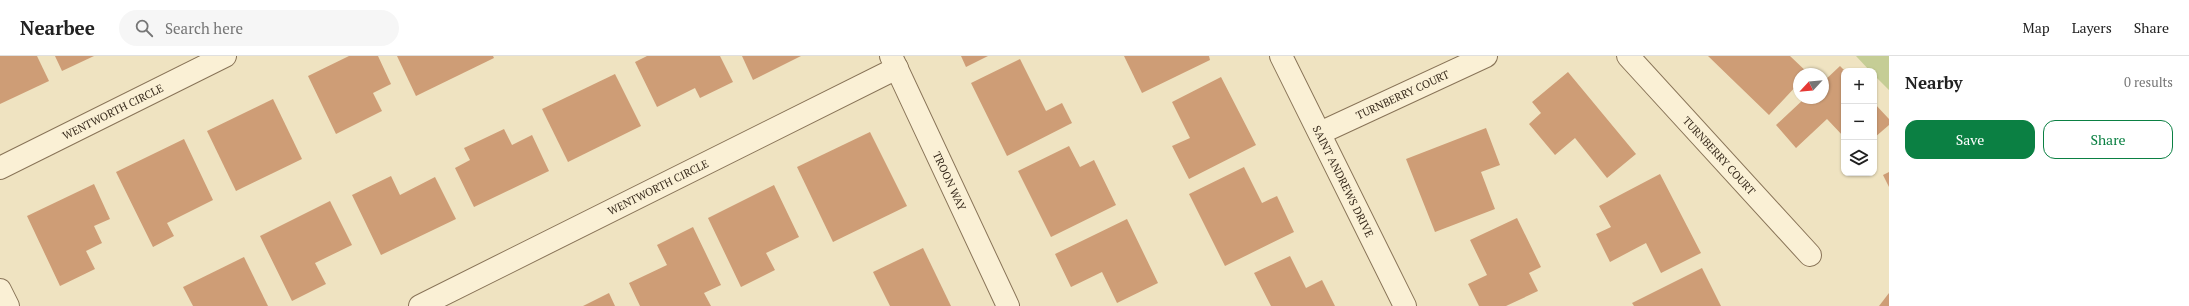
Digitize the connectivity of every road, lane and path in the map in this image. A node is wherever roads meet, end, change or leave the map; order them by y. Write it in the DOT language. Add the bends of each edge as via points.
graph roads {
  1 [pos="225,56"];
  2 [pos="1281,56"];
  3 [pos="1486,56"];
  4 [pos="1628,56"];
  5 [pos="894,62"];
  6 [pos="1320,133"];
  7 [pos="0,168"];
  8 [pos="1810,255"];
  9 [pos="0,290"];
  10 [pos="8,306"];
  11 [pos="420,306"];
  12 [pos="1008,306"];
  13 [pos="1405,306"];
  1 -- 7 [label="street, WENTWORTH CIRCLE"];
  2 -- 6 [label="street, SAINT ANDREWS DRIVE"];
  3 -- 6 [label="street, TURNBERRY COURT"];
  4 -- 8 [label="street, TURNBERRY COURT"];
  5 -- 11 [label="street, WENTWORTH CIRCLE"];
  5 -- 12 [label="street, TROON WAY"];
  6 -- 13 [label="street, SAINT ANDREWS DRIVE"];
  9 -- 10 [label="street"];
}
